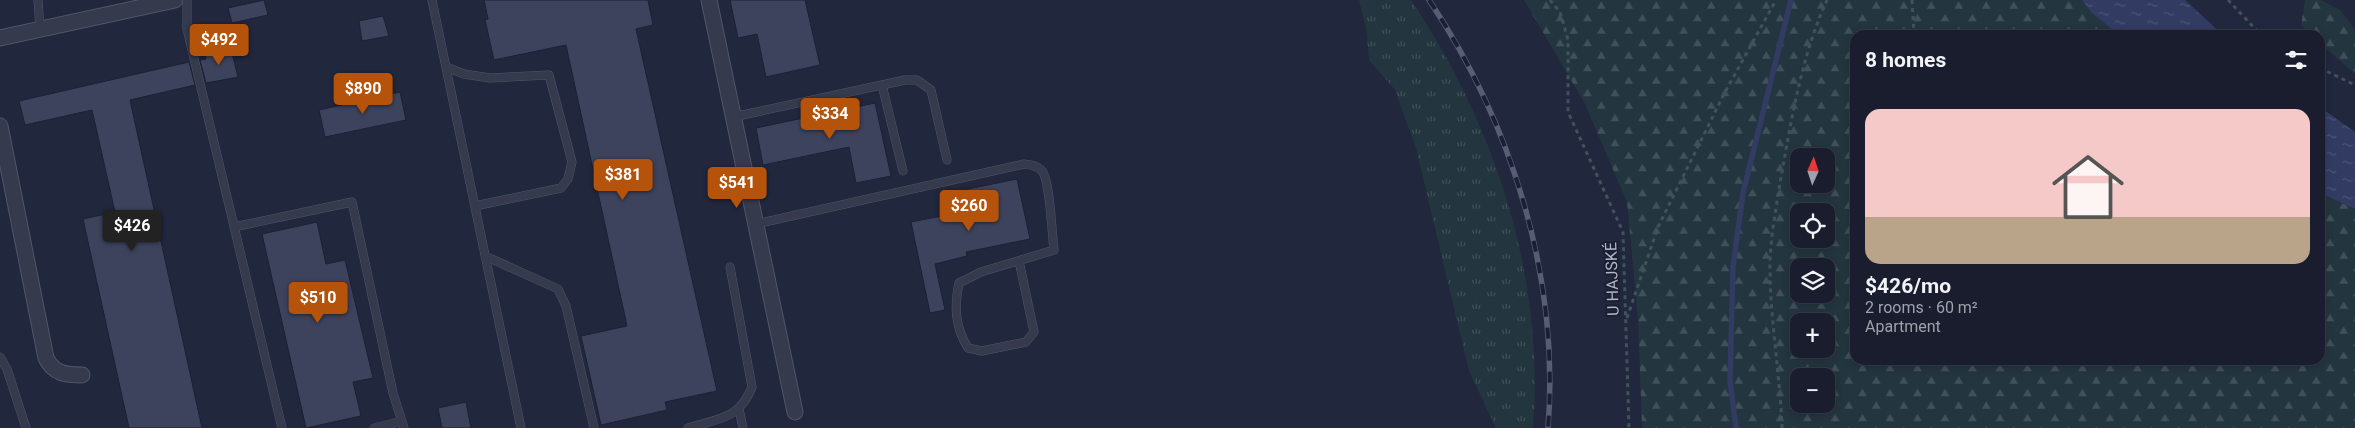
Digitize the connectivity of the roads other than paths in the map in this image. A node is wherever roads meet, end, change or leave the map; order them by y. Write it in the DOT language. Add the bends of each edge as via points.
graph roads {
  1 [pos="38,0"];
  2 [pos="175,0"];
  3 [pos="187,0"];
  4 [pos="432,0"];
  5 [pos="709,0"];
  6 [pos="121,6"];
  7 [pos="40,30"];
  8 [pos="0,38"];
  9 [pos="446,67"];
  10 [pos="882,85"];
  11 [pos="733,116"];
  12 [pos="0,126"];
  13 [pos="947,160"];
  14 [pos="902,171"];
  15 [pos="475,206"];
  16 [pos="756,224"];
  17 [pos="234,227"];
  18 [pos="485,256"];
  19 [pos="1019,261"];
  20 [pos="730,267"];
  21 [pos="0,357"];
  22 [pos="82,375"];
  23 [pos="739,409"];
  24 [pos="795,412"];
  25 [pos="403,424"];
  26 [pos="26,428"];
  27 [pos="282,428"];
  28 [pos="374,428"];
  29 [pos="520,428"];
  30 [pos="594,428"];
  31 [pos="688,428"];
  32 [pos="743,428"];
  1 -- 7 [label="lane"];
  2 -- 6 [label="street"];
  3 -- 17 [label="lane" via="187,29"];
  4 -- 9 [label="lane"];
  5 -- 11 [label="street"];
  6 -- 7 [label="street"];
  7 -- 8 [label="street"];
  9 -- 15 [label="lane"];
  9 -- 15 [label="lane" via="490,78 549,75 572,162 568,179 561,188"];
  10 -- 11 [label="lane"];
  10 -- 13 [label="lane" via="917,80 931,90"];
  10 -- 14 [label="lane"];
  11 -- 16 [label="street"];
  12 -- 22 [label="street" via="46,358 58,372"];
  15 -- 18 [label="lane"];
  16 -- 19 [label="lane" via="1024,164 1033,165 1043,171 1048,188 1054,250"];
  16 -- 24 [label="street"];
  17 -- 25 [label="lane" via="352,202 393,393"];
  17 -- 27 [label="lane"];
  18 -- 29 [label="lane"];
  18 -- 30 [label="lane" via="558,289 566,306"];
  19 -- 19 [label="lane" via="981,272 958,283 954,304 960,335 968,348 982,352 1026,342 1034,332"];
  20 -- 23 [label="lane" via="752,387"];
  21 -- 26 [label="lane"];
  23 -- 31 [label="lane" via="734,414"];
  23 -- 32 [label="lane"];
  25 -- 28 [label="lane"];
}
